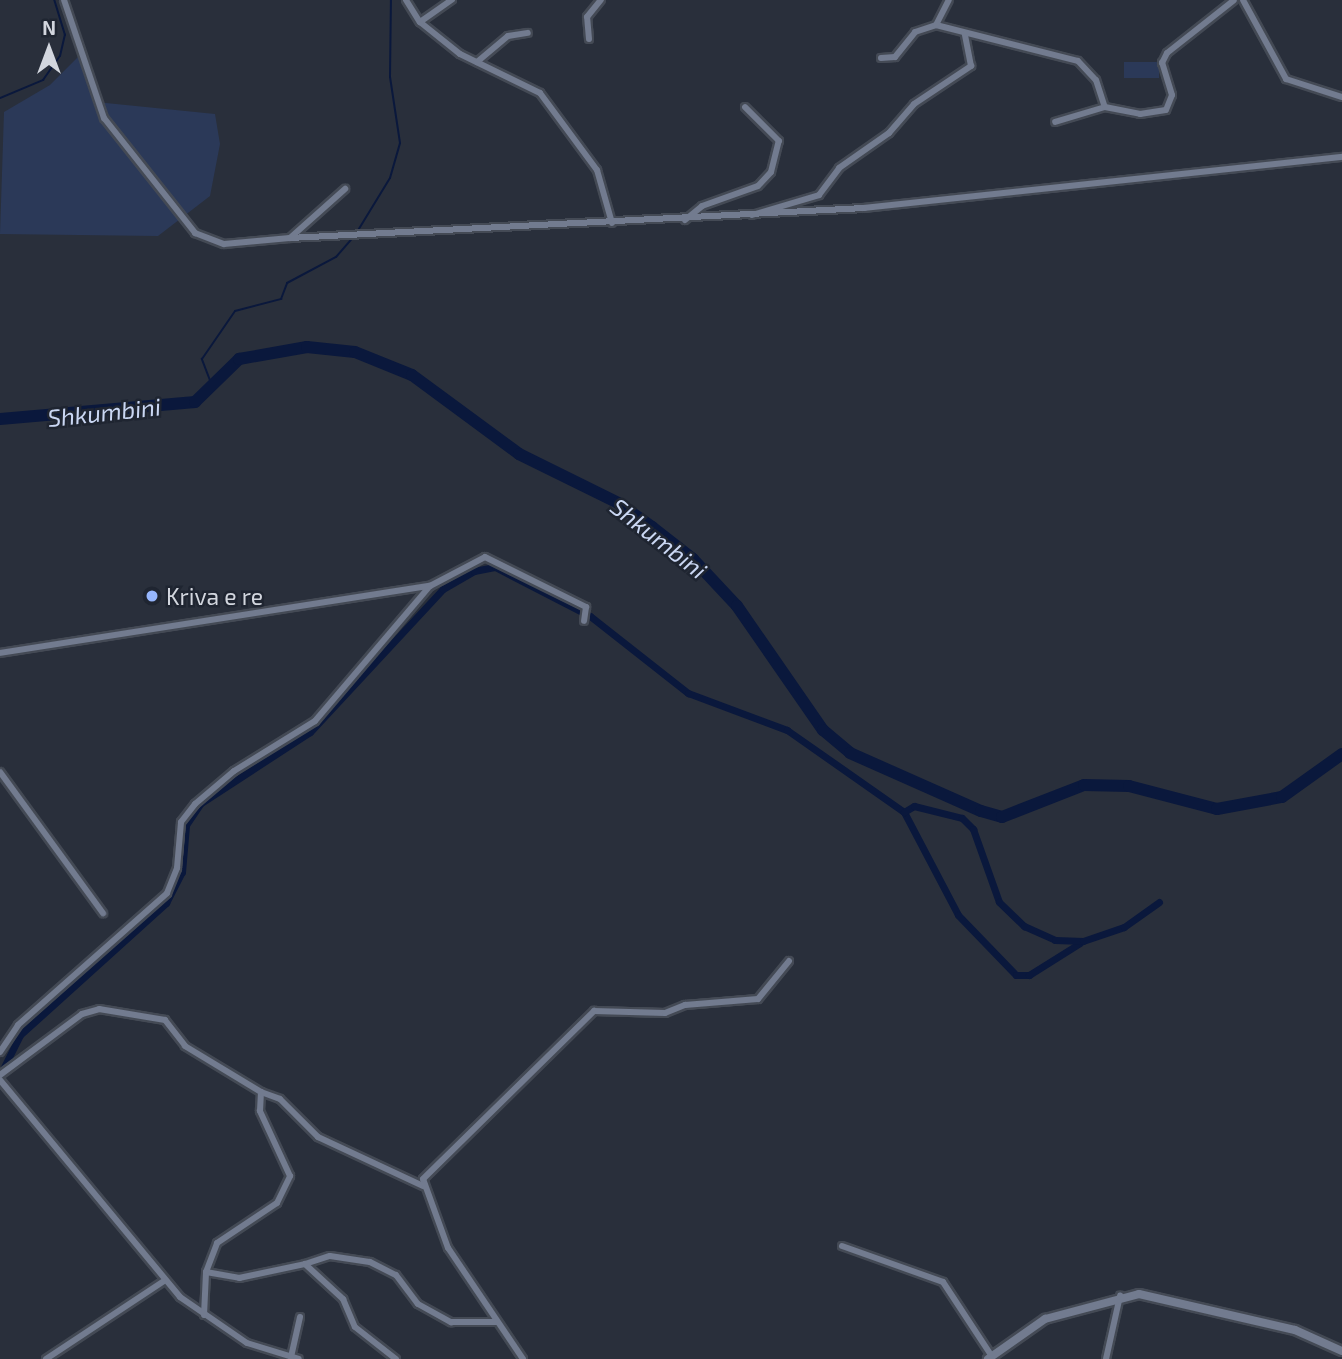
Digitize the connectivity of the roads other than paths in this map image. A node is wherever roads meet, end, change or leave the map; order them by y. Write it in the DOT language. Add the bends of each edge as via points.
graph roads {
  1 [pos="65,0"];
  2 [pos="406,0"];
  3 [pos="452,0"];
  4 [pos="601,0"];
  5 [pos="949,0"];
  6 [pos="1234,0"];
  7 [pos="1243,0"];
  8 [pos="420,22"];
  9 [pos="936,25"];
  10 [pos="528,33"];
  11 [pos="965,34"];
  12 [pos="589,39"];
  13 [pos="880,58"];
  14 [pos="477,62"];
  15 [pos="1342,97"];
  16 [pos="745,107"];
  17 [pos="1105,107"];
  18 [pos="1055,122"];
  19 [pos="1342,157"];
  20 [pos="345,189"];
  21 [pos="750,216"];
  22 [pos="685,220"];
  23 [pos="612,223"];
  24 [pos="290,238"];
  25 [pos="430,586"];
  26 [pos="584,615"];
  27 [pos="0,653"];
  28 [pos="0,772"];
  29 [pos="103,913"];
  30 [pos="789,961"];
  31 [pos="0,1052"];
  32 [pos="0,1077"];
  33 [pos="261,1092"];
  34 [pos="424,1188"];
  35 [pos="842,1246"];
  36 [pos="305,1264"];
  37 [pos="205,1272"];
  38 [pos="164,1282"];
  39 [pos="1120,1296"];
  40 [pos="204,1315"];
  41 [pos="300,1317"];
  42 [pos="497,1322"];
  43 [pos="1342,1351"];
  44 [pos="291,1357"];
  45 [pos="989,1357"];
  46 [pos="46,1359"];
  47 [pos="299,1359"];
  48 [pos="396,1359"];
  49 [pos="523,1359"];
  50 [pos="1107,1359"];
  1 -- 24 [label="street" via="93,95 110,129 184,222 225,244"];
  2 -- 8 [label="street"];
  3 -- 8 [label="street"];
  4 -- 12 [label="street" via="587,18"];
  5 -- 9 [label="street"];
  6 -- 17 [label="street" via="1167,53 1162,63 1172,95 1166,110 1140,114"];
  7 -- 15 [label="street" via="1289,82"];
  8 -- 14 [label="street"];
  9 -- 11 [label="street"];
  9 -- 13 [label="street" via="915,32 895,57"];
  10 -- 14 [label="street" via="508,36"];
  11 -- 17 [label="street" via="1078,61 1096,80"];
  11 -- 21 [label="street" via="971,66 914,104 889,133 839,168 818,195"];
  14 -- 23 [label="street" via="540,93 597,170"];
  16 -- 22 [label="street" via="779,141 771,172 758,186 702,206"];
  17 -- 18 [label="street"];
  19 -- 21 [label="street"];
  20 -- 24 [label="street"];
  21 -- 22 [label="street"];
  22 -- 23 [label="street"];
  23 -- 24 [label="street"];
  25 -- 26 [label="street" via="489,557"];
  25 -- 27 [label="street"];
  25 -- 31 [label="street" via="315,721 234,771 195,804 181,822 177,869 167,893 18,1024"];
  28 -- 29 [label="street"];
  30 -- 34 [label="street" via="758,999 685,1005 665,1013 594,1011 506,1103 430,1169"];
  32 -- 33 [label="street" via="82,1014 107,1010 164,1020 185,1046"];
  32 -- 38 [label="street"];
  33 -- 34 [label="street" via="280,1099 318,1137"];
  33 -- 37 [label="street" via="260,1111 289,1163 287,1185 277,1203 218,1243"];
  34 -- 42 [label="street" via="448,1248"];
  35 -- 45 [label="street" via="943,1282"];
  36 -- 37 [label="street" via="239,1278"];
  36 -- 42 [label="street" via="330,1256 370,1262 396,1275 418,1304 451,1322"];
  36 -- 48 [label="street" via="343,1299 355,1327"];
  37 -- 40 [label="street"];
  38 -- 40 [label="street"];
  38 -- 46 [label="street"];
  39 -- 43 [label="street" via="1168,1296 1305,1332"];
  39 -- 45 [label="street" via="1045,1319"];
  39 -- 50 [label="street"];
  40 -- 44 [label="street" via="247,1343"];
  41 -- 44 [label="street"];
  42 -- 49 [label="street"];
  44 -- 47 [label="street"];
}
